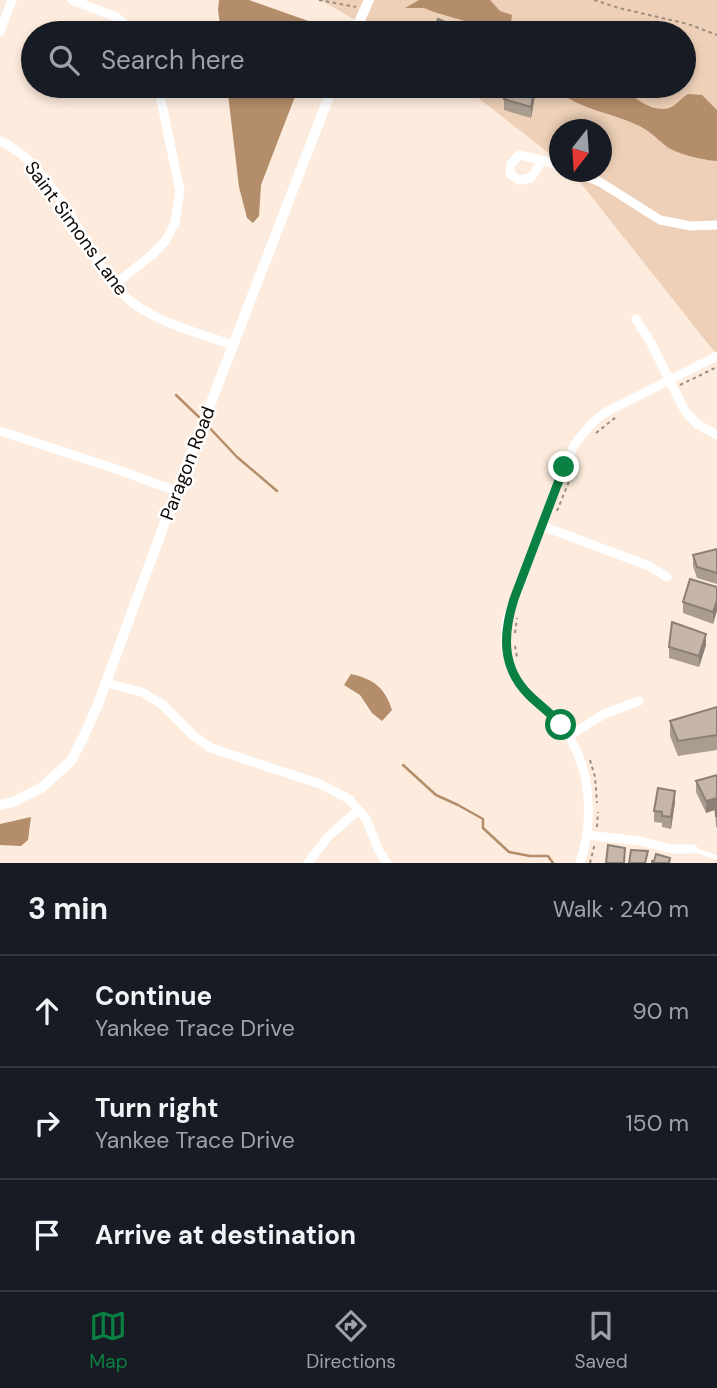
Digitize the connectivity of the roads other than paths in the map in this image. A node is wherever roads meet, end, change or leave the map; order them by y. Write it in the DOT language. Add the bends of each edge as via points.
graph roads {
  1 [pos="12,0"];
  2 [pos="72,0"];
  3 [pos="367,3"];
  4 [pos="121,21"];
  5 [pos="359,21"];
  6 [pos="0,32"];
  7 [pos="161,98"];
  8 [pos="327,98"];
  9 [pos="0,141"];
  10 [pos="542,160"];
  11 [pos="549,162"];
  12 [pos="600,182"];
  13 [pos="717,225"];
  14 [pos="114,285"];
  15 [pos="636,318"];
  16 [pos="232,345"];
  17 [pos="717,356"];
  18 [pos="671,385"];
  19 [pos="0,431"];
  20 [pos="717,435"];
  21 [pos="176,491"];
  22 [pos="542,526"];
  23 [pos="667,577"];
  24 [pos="106,683"];
  25 [pos="639,701"];
  26 [pos="569,736"];
  27 [pos="0,805"];
  28 [pos="358,810"];
  29 [pos="592,836"];
  30 [pos="693,849"];
  31 [pos="717,858"];
  32 [pos="307,863"];
  33 [pos="387,863"];
  34 [pos="580,863"];
  1 -- 6 [label="street"];
  2 -- 4 [label="street"];
  3 -- 5 [label="street"];
  7 -- 14 [label="street" via="180,191 175,223 166,240"];
  8 -- 16 [label="street, Paragon Road"];
  9 -- 14 [label="street, Saint Simons Lane" via="30,160 46,179"];
  10 -- 11 [label="street"];
  12 -- 13 [label="street" via="660,220"];
  14 -- 16 [label="street, Saint Simons Lane" via="141,310"];
  15 -- 18 [label="street"];
  16 -- 21 [label="street, Paragon Road"];
  17 -- 18 [label="street"];
  18 -- 20 [label="street" via="690,418"];
  18 -- 22 [label="street" via="608,411 591,424 570,453"];
  19 -- 21 [label="street"];
  21 -- 24 [label="street, Paragon Road"];
  22 -- 23 [label="street"];
  22 -- 26 [label="street" via="507,619 507,654 520,685"];
  24 -- 27 [label="street, Paragon Road" via="71,761 41,788"];
  24 -- 28 [label="street" via="142,692 211,748 320,784 349,799"];
  25 -- 26 [label="street" via="604,714"];
  26 -- 29 [label="street" via="588,794"];
  28 -- 32 [label="street"];
  28 -- 33 [label="street"];
  29 -- 30 [label="street"];
  29 -- 34 [label="street"];
  30 -- 31 [label="lane"];
}
